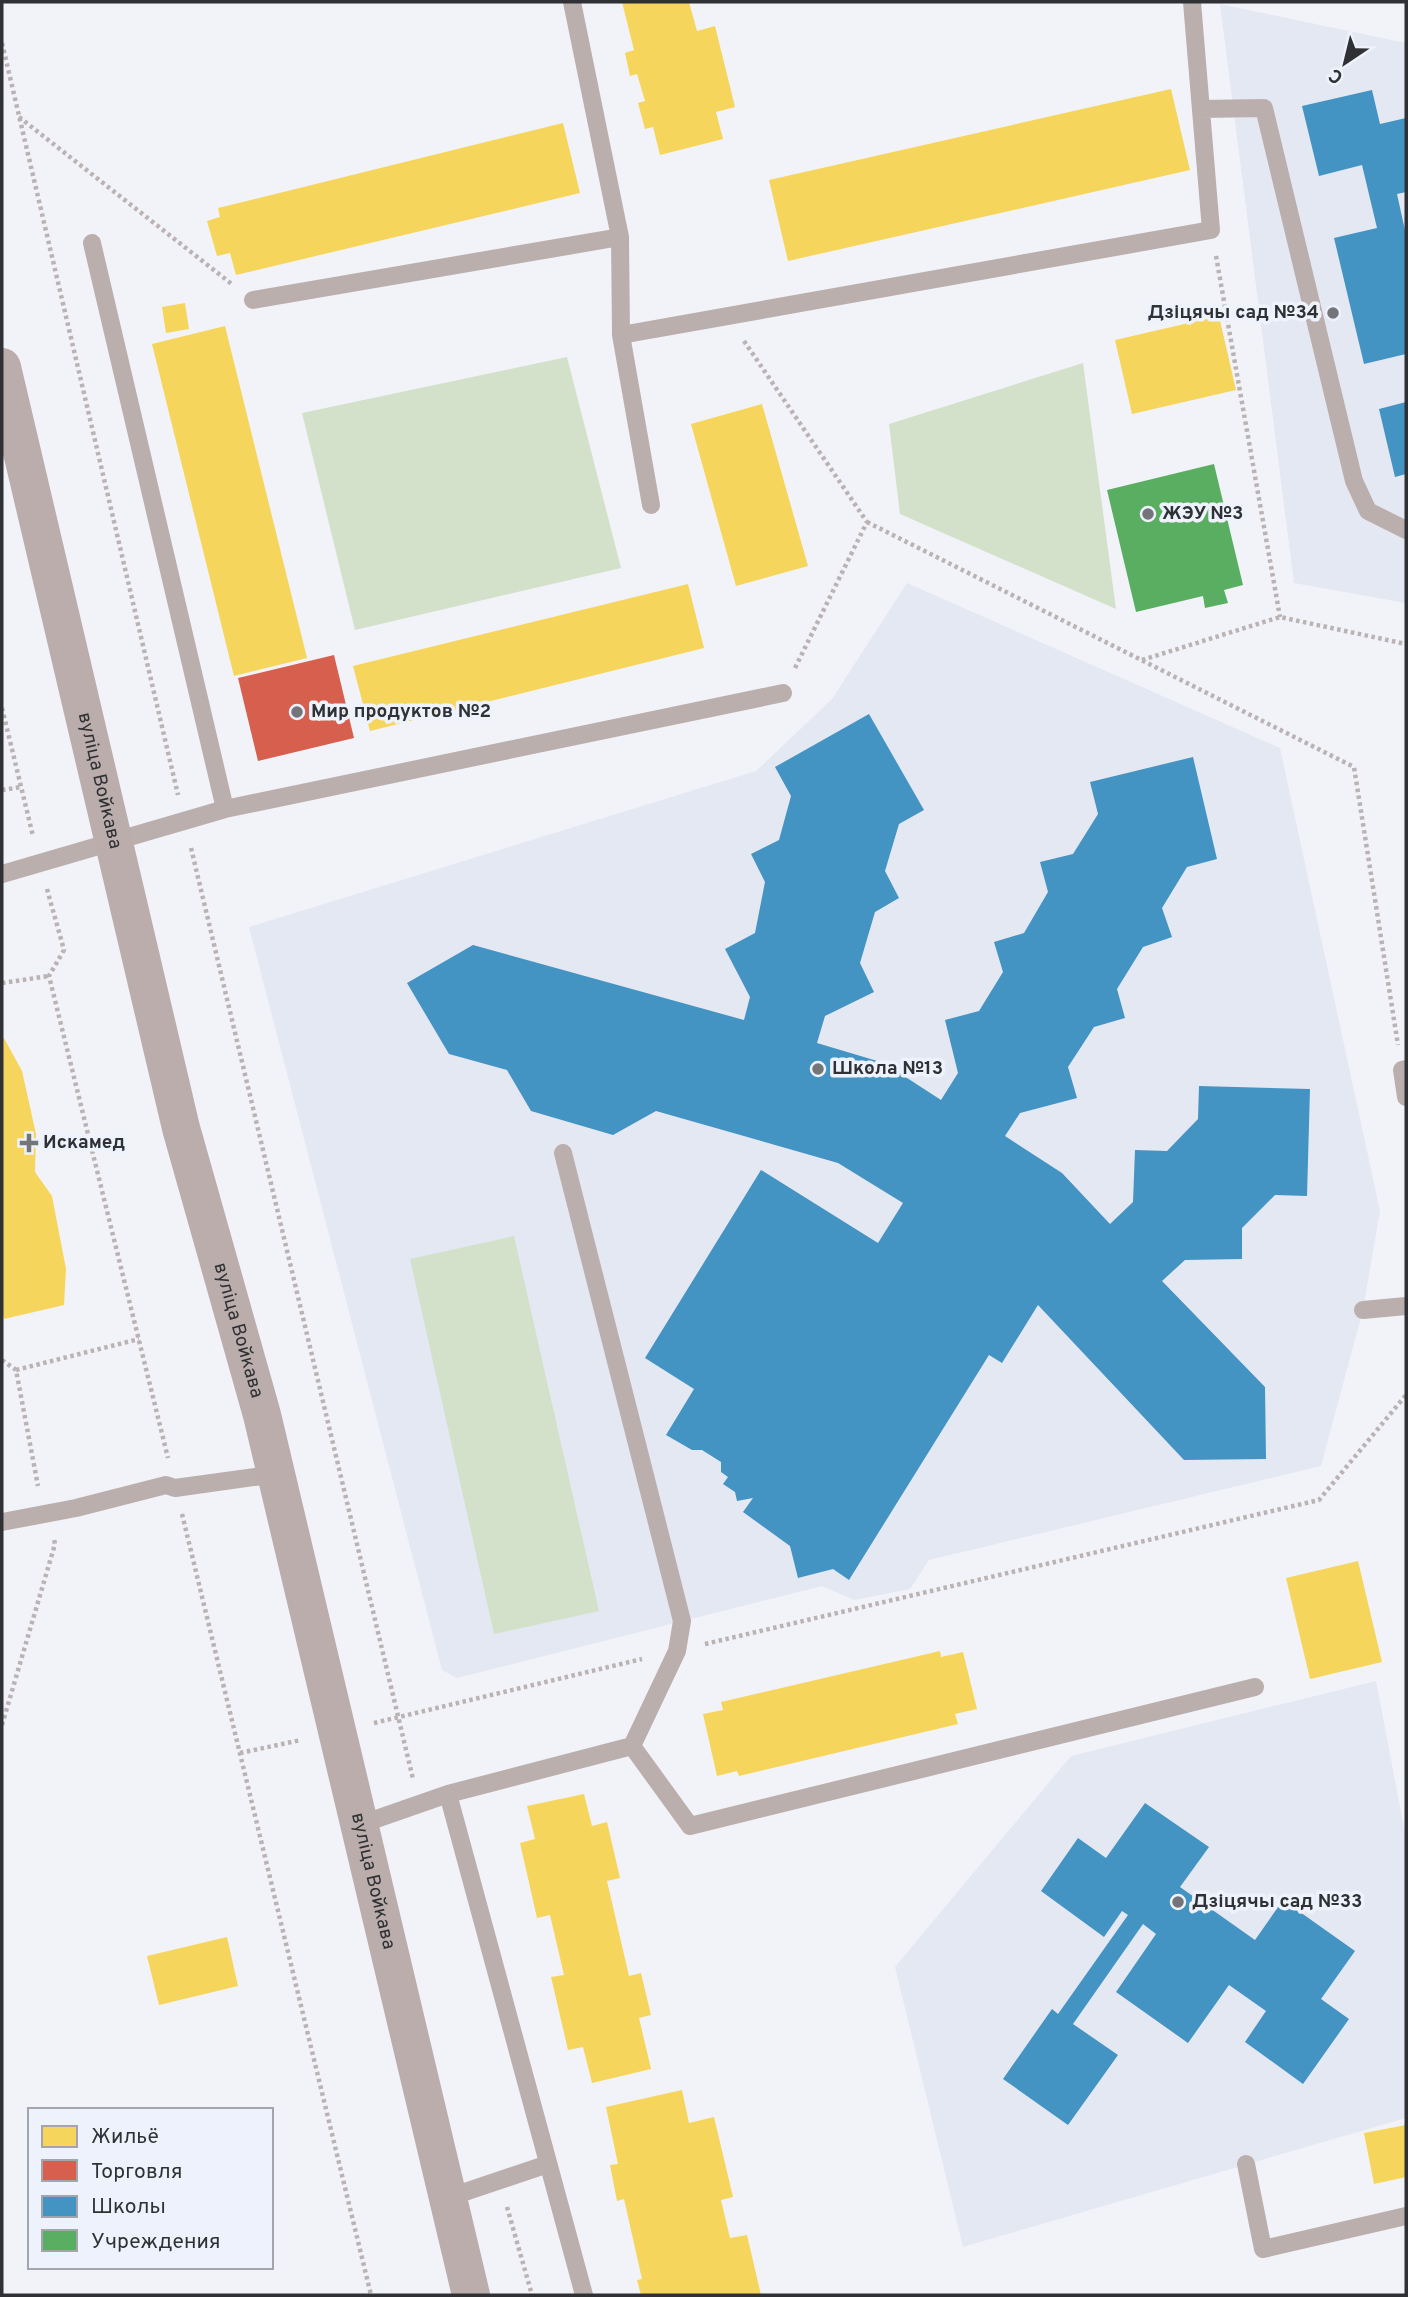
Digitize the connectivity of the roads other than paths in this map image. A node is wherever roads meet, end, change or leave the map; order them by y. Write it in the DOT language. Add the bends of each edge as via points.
graph roads {
  1 [pos="572,2"];
  2 [pos="1192,2"];
  3 [pos="1201,109"];
  4 [pos="620,237"];
  5 [pos="92,243"];
  6 [pos="253,300"];
  7 [pos="621,335"];
  8 [pos="2,367"];
  9 [pos="651,505"];
  10 [pos="1406,530"];
  11 [pos="783,693"];
  12 [pos="225,809"];
  13 [pos="112,843"];
  14 [pos="2,874"];
  15 [pos="1404,1069"];
  16 [pos="1406,1097"];
  17 [pos="563,1153"];
  18 [pos="1406,1306"];
  19 [pos="1363,1310"];
  20 [pos="276,1475"];
  21 [pos="2,1522"];
  22 [pos="1255,1687"];
  23 [pos="632,1746"];
  24 [pos="447,1794"];
  25 [pos="359,1825"];
  26 [pos="548,2164"];
  27 [pos="1246,2164"];
  28 [pos="447,2198"];
  29 [pos="1406,2217"];
  30 [pos="471,2295"];
  31 [pos="584,2295"];
  1 -- 4 [label="lane"];
  2 -- 3 [label="lane"];
  3 -- 7 [label="lane" via="1211,230"];
  3 -- 10 [label="lane" via="1264,108 1354,481 1368,512"];
  4 -- 6 [label="lane"];
  4 -- 7 [label="lane"];
  5 -- 12 [label="lane"];
  7 -- 9 [label="lane"];
  8 -- 13 [label="main road, вуліца Войкава"];
  11 -- 12 [label="lane"];
  12 -- 13 [label="lane"];
  13 -- 14 [label="lane"];
  13 -- 20 [label="main road, вуліца Войкава" via="181,1128"];
  15 -- 16 [label="lane"];
  17 -- 23 [label="lane" via="682,1621 677,1651"];
  18 -- 19 [label="lane"];
  20 -- 21 [label="lane" via="175,1488 166,1485"];
  20 -- 25 [label="main road, вуліца Войкава"];
  22 -- 23 [label="lane" via="690,1826"];
  23 -- 24 [label="lane"];
  24 -- 25 [label="lane"];
  24 -- 26 [label="lane"];
  25 -- 28 [label="main road, вуліца Войкава"];
  26 -- 28 [label="lane"];
  26 -- 31 [label="lane"];
  27 -- 29 [label="lane" via="1263,2249"];
  28 -- 30 [label="main road, вуліца Войкава"];
}
